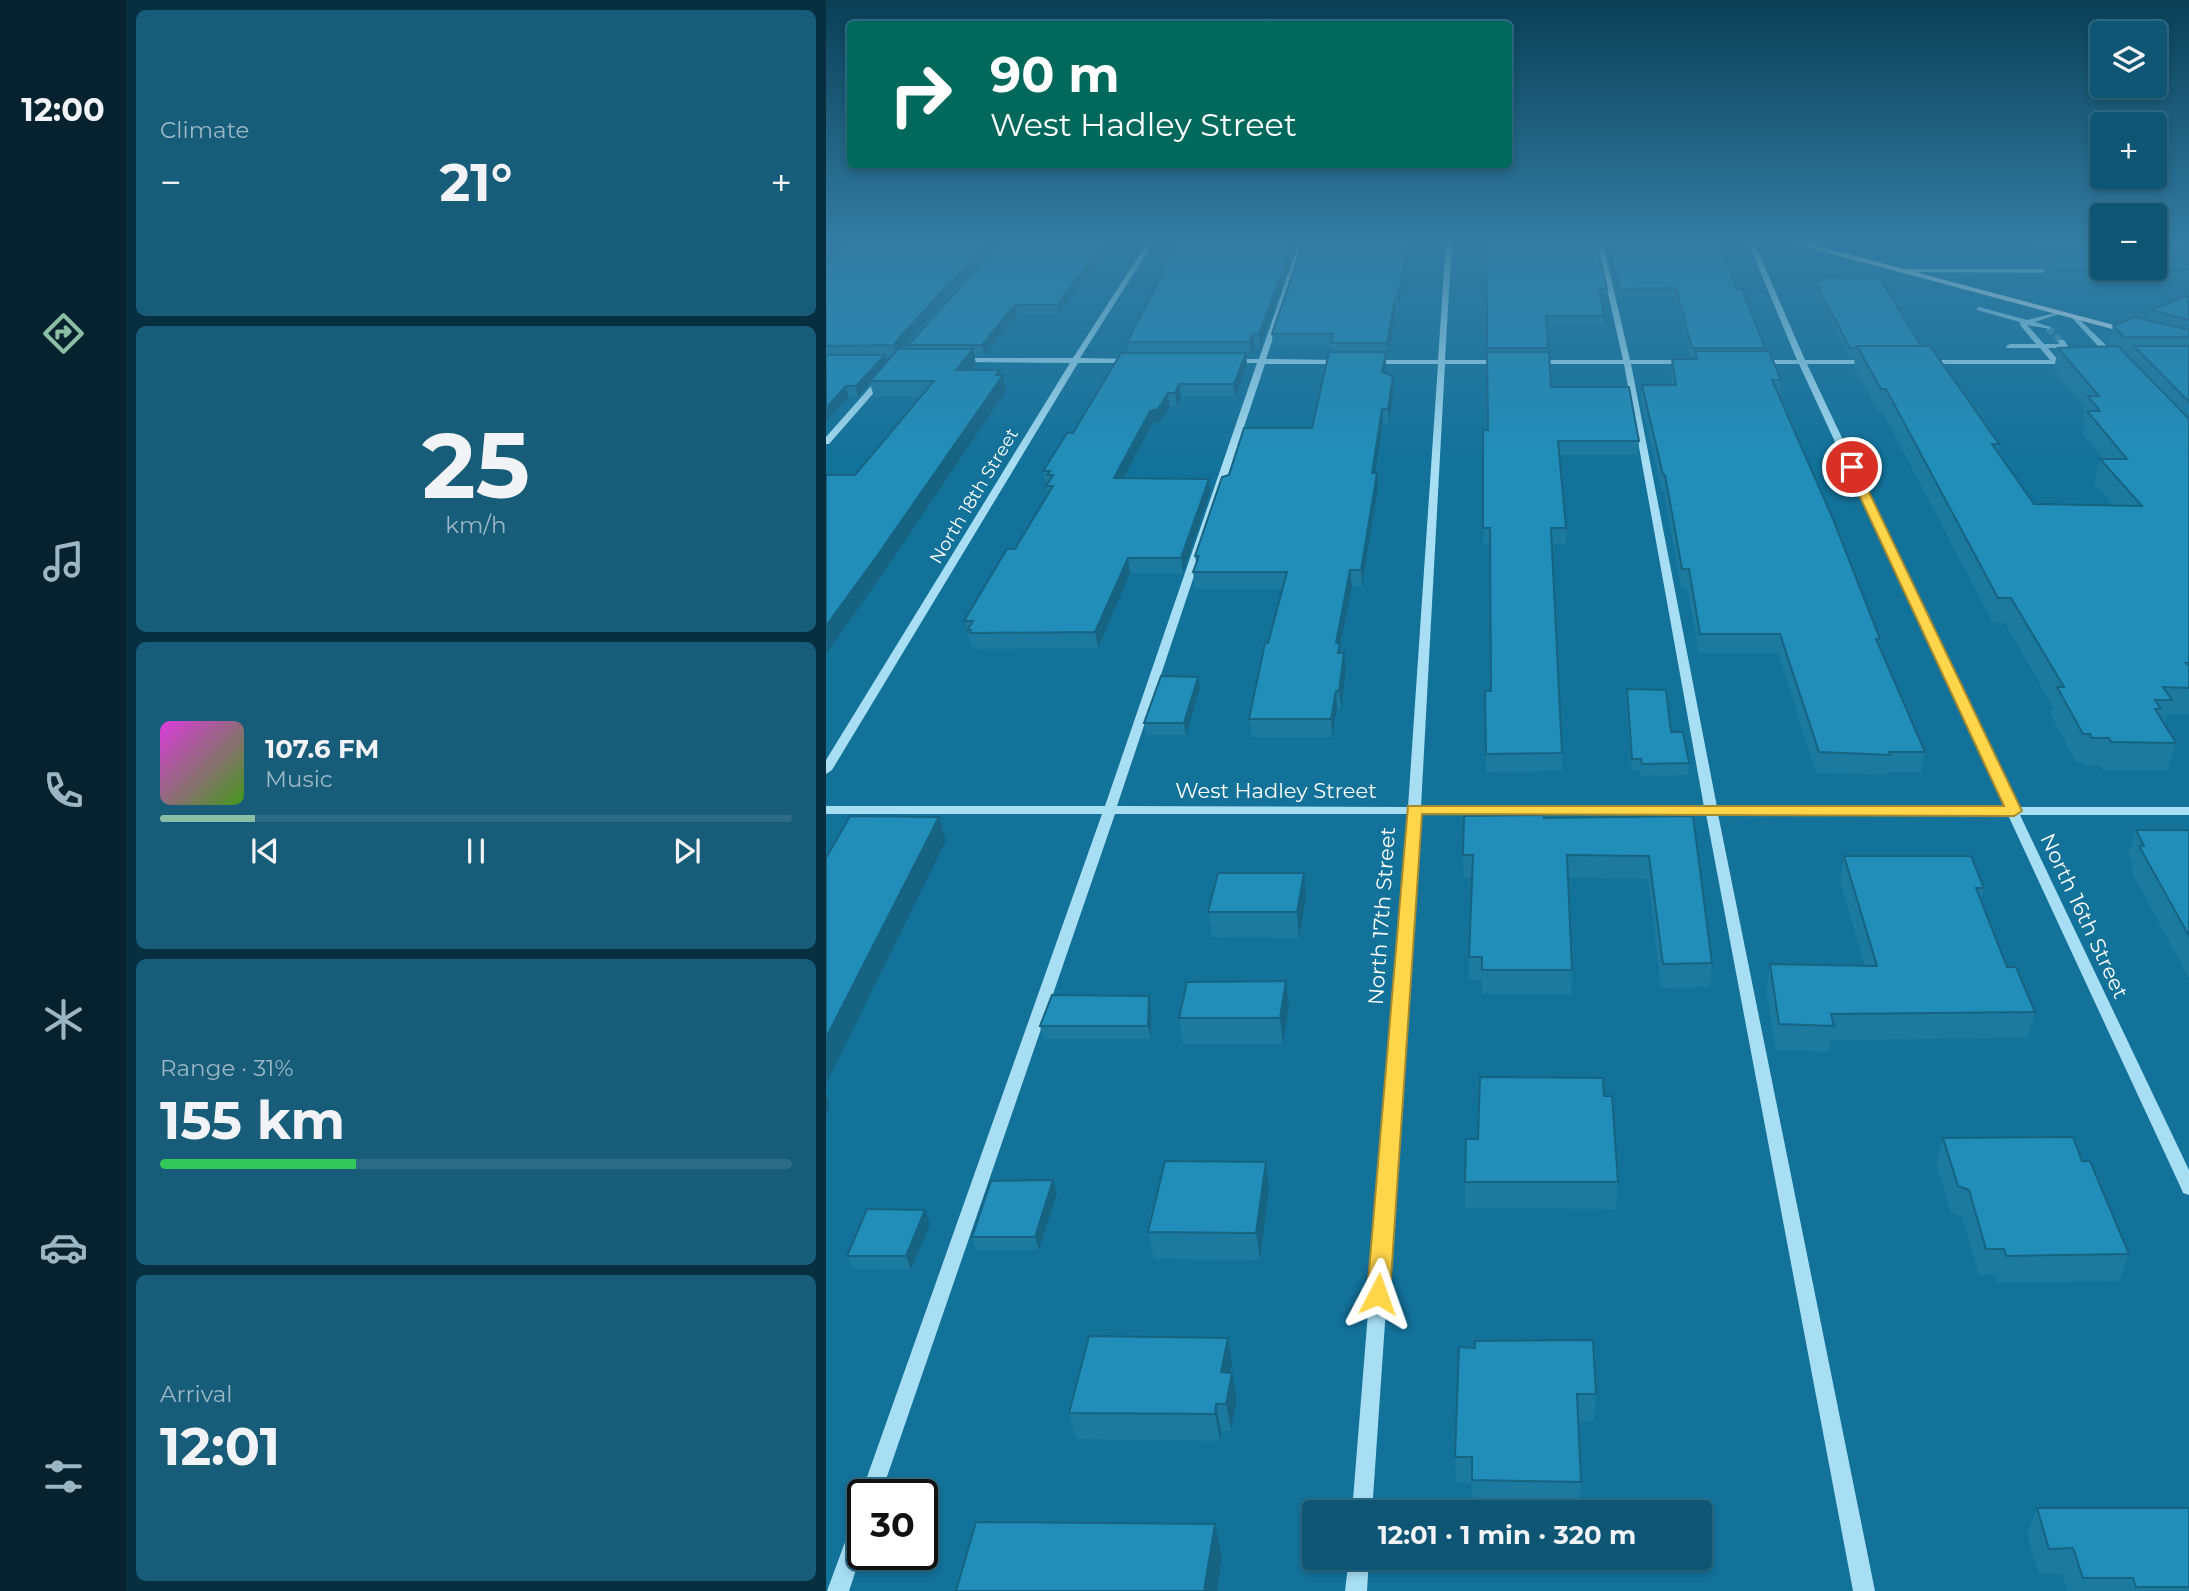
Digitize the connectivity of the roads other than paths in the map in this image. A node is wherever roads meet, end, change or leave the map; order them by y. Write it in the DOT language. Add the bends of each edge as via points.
graph roads {
  1 [pos="1105,314"];
  2 [pos="1277,314"];
  3 [pos="1445,314"];
  4 [pos="1616,314"];
  5 [pos="1782,314"];
  6 [pos="1985,314"];
  7 [pos="2053,314"];
  8 [pos="2061,314"];
  9 [pos="2075,318"];
  10 [pos="2025,323"];
  11 [pos="2048,328"];
  12 [pos="2151,336"];
  13 [pos="2061,342"];
  14 [pos="2010,346"];
  15 [pos="2042,346"];
  16 [pos="953,360"];
  17 [pos="1075,361"];
  18 [pos="1144,361"];
  19 [pos="1222,361"];
  20 [pos="1260,361"];
  21 [pos="1442,362"];
  22 [pos="1511,362"];
  23 [pos="1524,362"];
  24 [pos="1627,362"];
  25 [pos="1696,362"];
  26 [pos="1751,362"];
  27 [pos="1802,362"];
  28 [pos="1879,362"];
  29 [pos="1921,362"];
  30 [pos="2056,362"];
  31 [pos="2079,362"];
  32 [pos="2105,362"];
  33 [pos="890,369"];
  34 [pos="826,442"];
  35 [pos="826,770"];
  36 [pos="1414,809"];
  37 [pos="826,810"];
  38 [pos="1110,810"];
  39 [pos="1711,810"];
  40 [pos="2014,811"];
  41 [pos="2189,811"];
  42 [pos="2189,1188"];
  43 [pos="876,1479"];
  44 [pos="1363,1500"];
  45 [pos="847,1565"];
  46 [pos="1358,1570"];
  47 [pos="838,1591"];
  48 [pos="1356,1591"];
  49 [pos="1864,1591"];
  1 -- 17 [label="street, North 18th Street"];
  2 -- 20 [label="street"];
  3 -- 21 [label="street, North 17th Street"];
  4 -- 24 [label="street"];
  5 -- 27 [label="street, North 16th Street"];
  6 -- 10 [label="street"];
  7 -- 10 [label="street"];
  8 -- 9 [label="main road"];
  9 -- 12 [label="main road"];
  9 -- 32 [label="street" via="2119,362"];
  10 -- 11 [label="street"];
  10 -- 15 [label="street"];
  13 -- 15 [label="street" via="2064,346"];
  14 -- 15 [label="street"];
  15 -- 30 [label="street"];
  16 -- 17 [label="street"];
  17 -- 18 [label="street"];
  17 -- 35 [label="street, North 18th Street"];
  19 -- 20 [label="street"];
  20 -- 21 [label="street"];
  20 -- 38 [label="street"];
  21 -- 22 [label="street"];
  21 -- 36 [label="street, North 17th Street"];
  23 -- 24 [label="street"];
  24 -- 25 [label="street"];
  24 -- 39 [label="street"];
  26 -- 27 [label="street"];
  27 -- 28 [label="street"];
  27 -- 40 [label="street, North 16th Street"];
  29 -- 30 [label="street"];
  30 -- 31 [label="street"];
  33 -- 34 [label="street"];
  36 -- 38 [label="street, West Hadley Street"];
  36 -- 39 [label="street, West Hadley Street"];
  36 -- 44 [label="street, North 17th Street"];
  37 -- 38 [label="street, West Hadley Street"];
  38 -- 43 [label="street"];
  39 -- 40 [label="street, West Hadley Street"];
  39 -- 49 [label="street"];
  40 -- 41 [label="street, West Hadley Street"];
  40 -- 42 [label="street, North 16th Street"];
  45 -- 47 [label="street"];
  46 -- 48 [label="street"];
}
